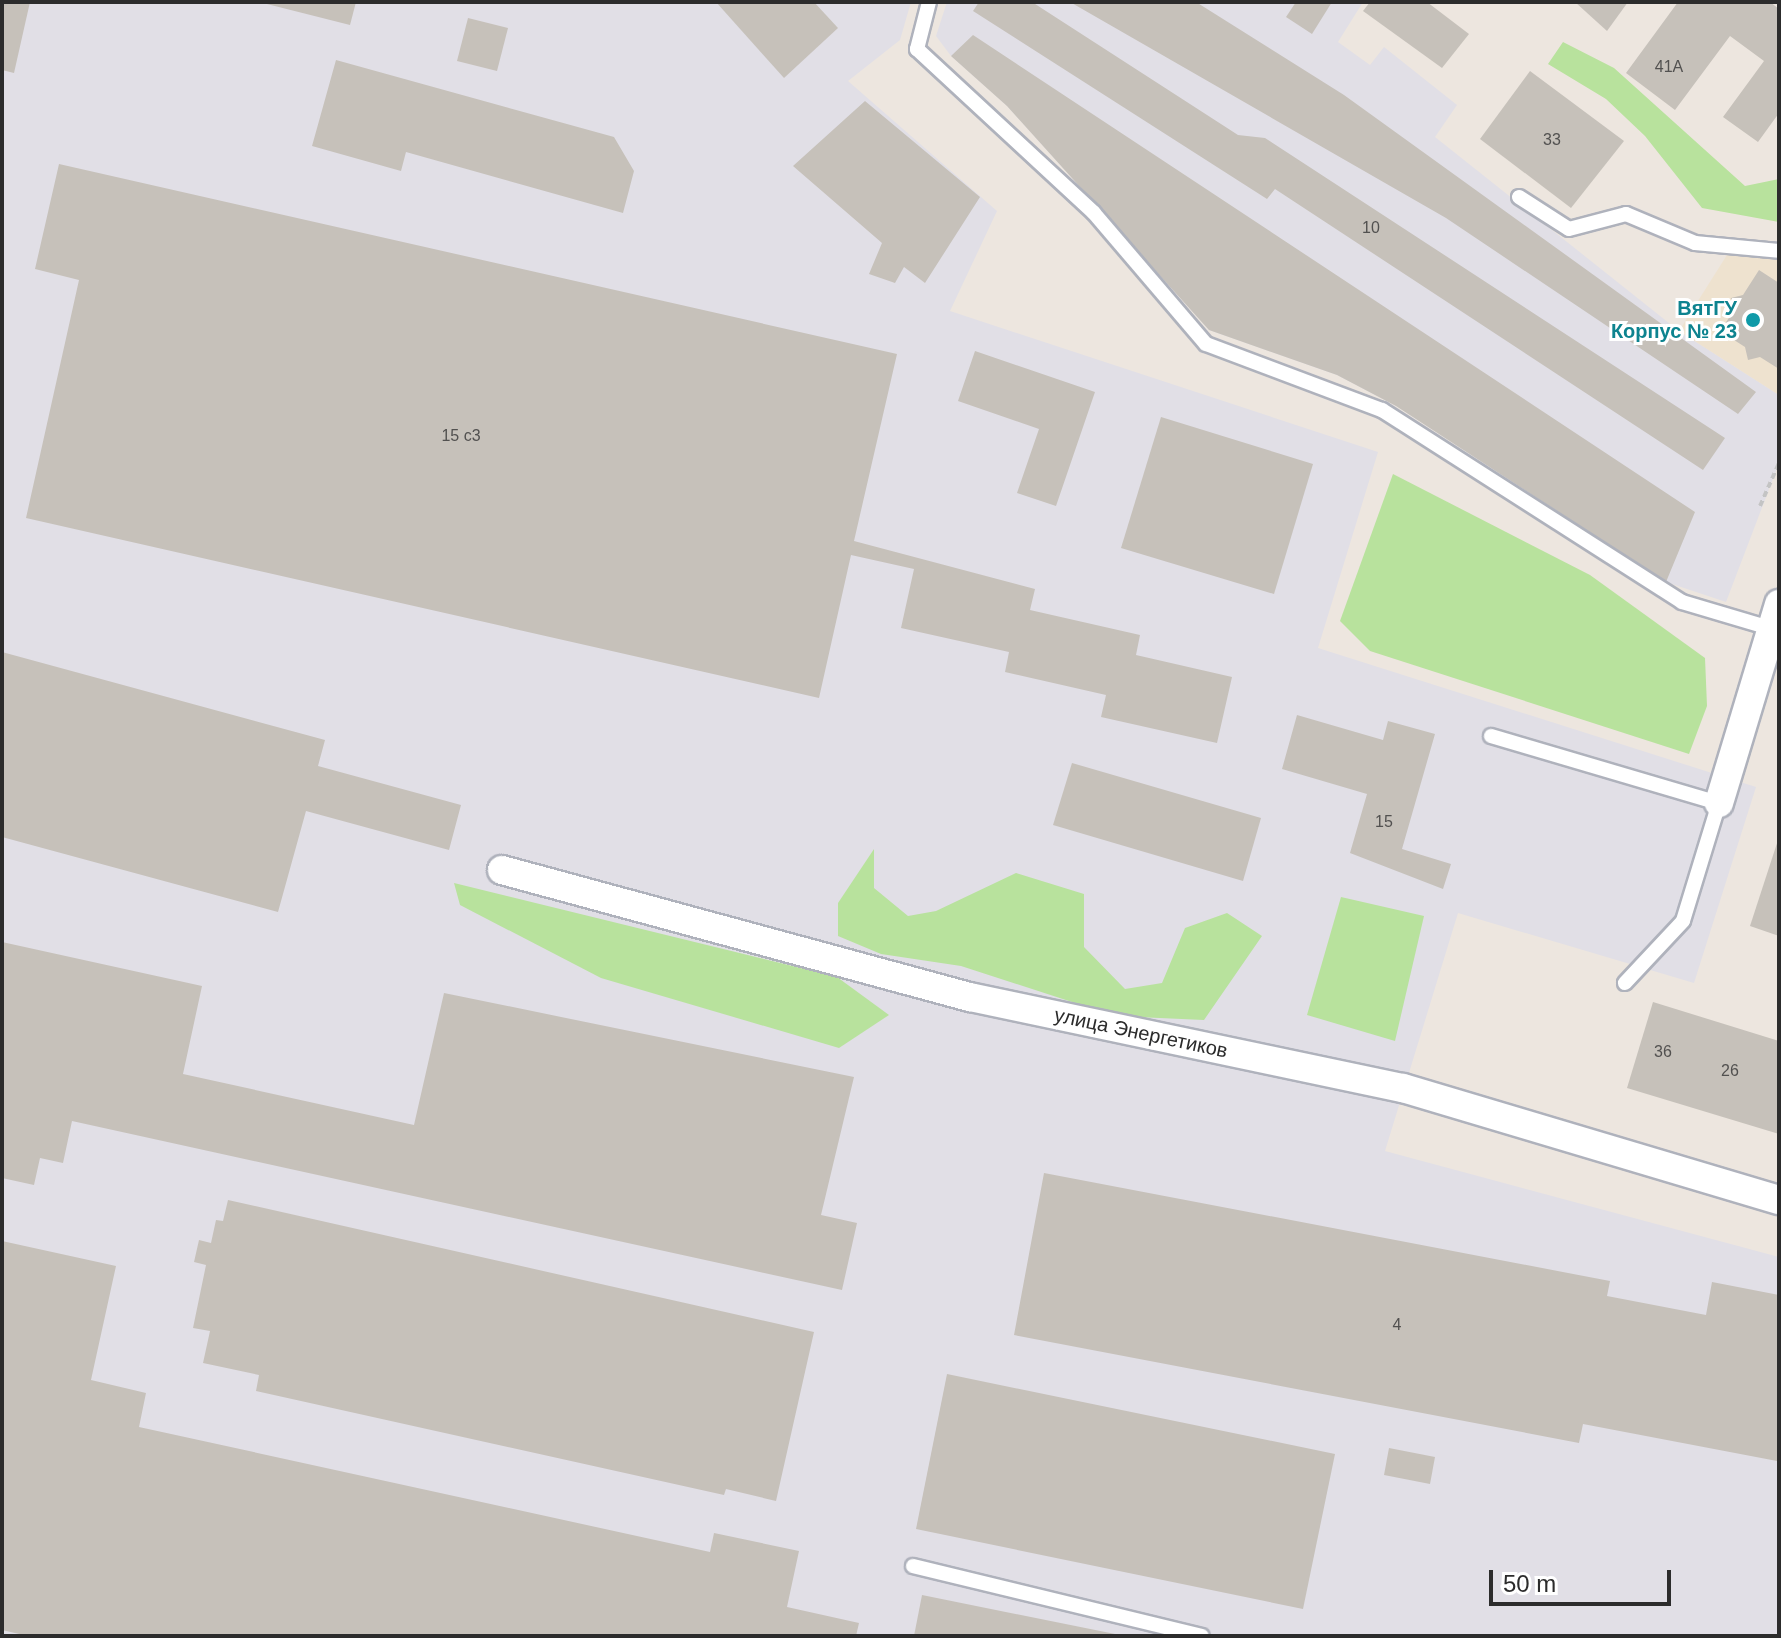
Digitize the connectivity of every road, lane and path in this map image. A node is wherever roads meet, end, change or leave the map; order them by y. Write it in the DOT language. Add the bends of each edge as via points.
graph roads {
  1 [pos="929,2"];
  2 [pos="1519,197"];
  3 [pos="1779,251"];
  4 [pos="1779,463"];
  5 [pos="1760,506"];
  6 [pos="1776,617"];
  7 [pos="1491,736"];
  8 [pos="1719,803"];
  9 [pos="502,870"];
  10 [pos="1625,983"];
  11 [pos="1779,1200"];
  12 [pos="913,1566"];
  13 [pos="1202,1636"];
  1 -- 6 [label="lane" via="917,49 1094,213 1206,344 1382,410 1682,602"];
  2 -- 3 [label="lane" via="1569,229 1626,214 1695,243"];
  4 -- 5 [label="path"];
  6 -- 8 [label="street"];
  7 -- 8 [label="lane"];
  8 -- 10 [label="lane" via="1683,921"];
  9 -- 11 [label="street, улица Энергетиков" via="970,997 1403,1088"];
  12 -- 13 [label="lane"];
}
